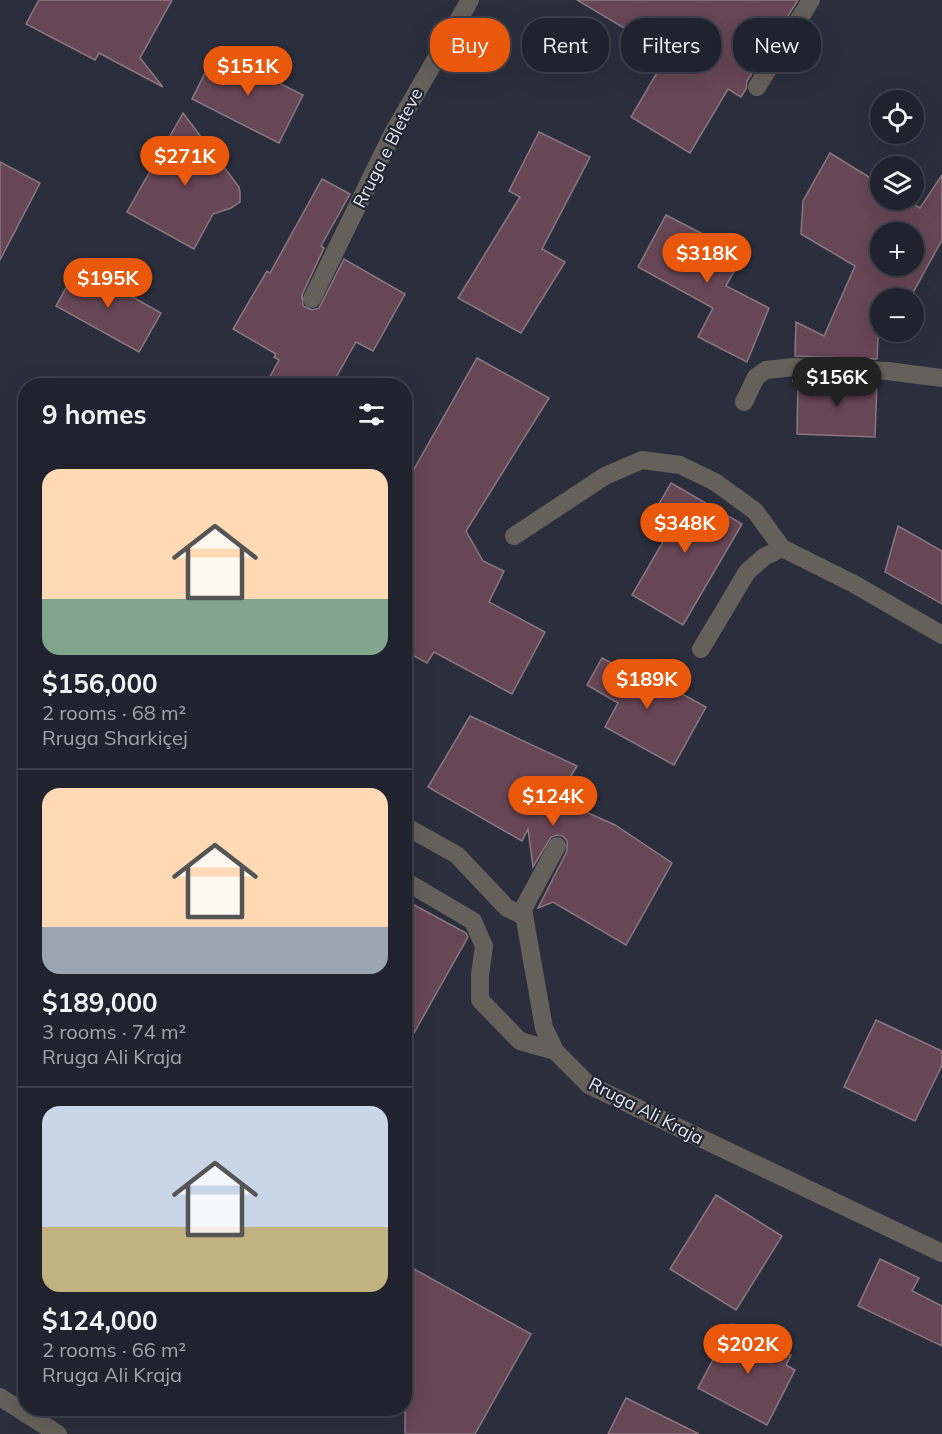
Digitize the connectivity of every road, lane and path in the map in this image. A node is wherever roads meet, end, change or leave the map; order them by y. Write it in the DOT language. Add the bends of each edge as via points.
graph roads {
  1 [pos="470,0"];
  2 [pos="812,0"];
  3 [pos="757,87"];
  4 [pos="312,298"];
  5 [pos="942,378"];
  6 [pos="744,402"];
  7 [pos="514,536"];
  8 [pos="782,548"];
  9 [pos="942,635"];
  10 [pos="701,649"];
  11 [pos="412,830"];
  12 [pos="557,846"];
  13 [pos="412,886"];
  14 [pos="524,915"];
  15 [pos="555,1051"];
  16 [pos="942,1253"];
  17 [pos="0,1397"];
  18 [pos="18,1408"];
  19 [pos="30,1416"];
  20 [pos="58,1434"];
  1 -- 4 [label="street, Rruga e Bleteve" via="393,133"];
  2 -- 3 [label="street"];
  5 -- 6 [label="street" via="888,371 766,370 756,377"];
  7 -- 8 [label="street" via="605,476 642,459 680,465 715,482 755,511"];
  8 -- 9 [label="street"];
  8 -- 10 [label="street" via="764,557 747,573"];
  11 -- 14 [label="street" via="456,855 507,908"];
  12 -- 14 [label="street" via="523,909"];
  13 -- 15 [label="street" via="473,921 484,946 480,1000 520,1041"];
  14 -- 15 [label="street, Rruga Ali Kraja" via="543,1028"];
  15 -- 16 [label="street, Rruga Ali Kraja" via="589,1085"];
  17 -- 18 [label="street"];
  19 -- 20 [label="street"];
}
